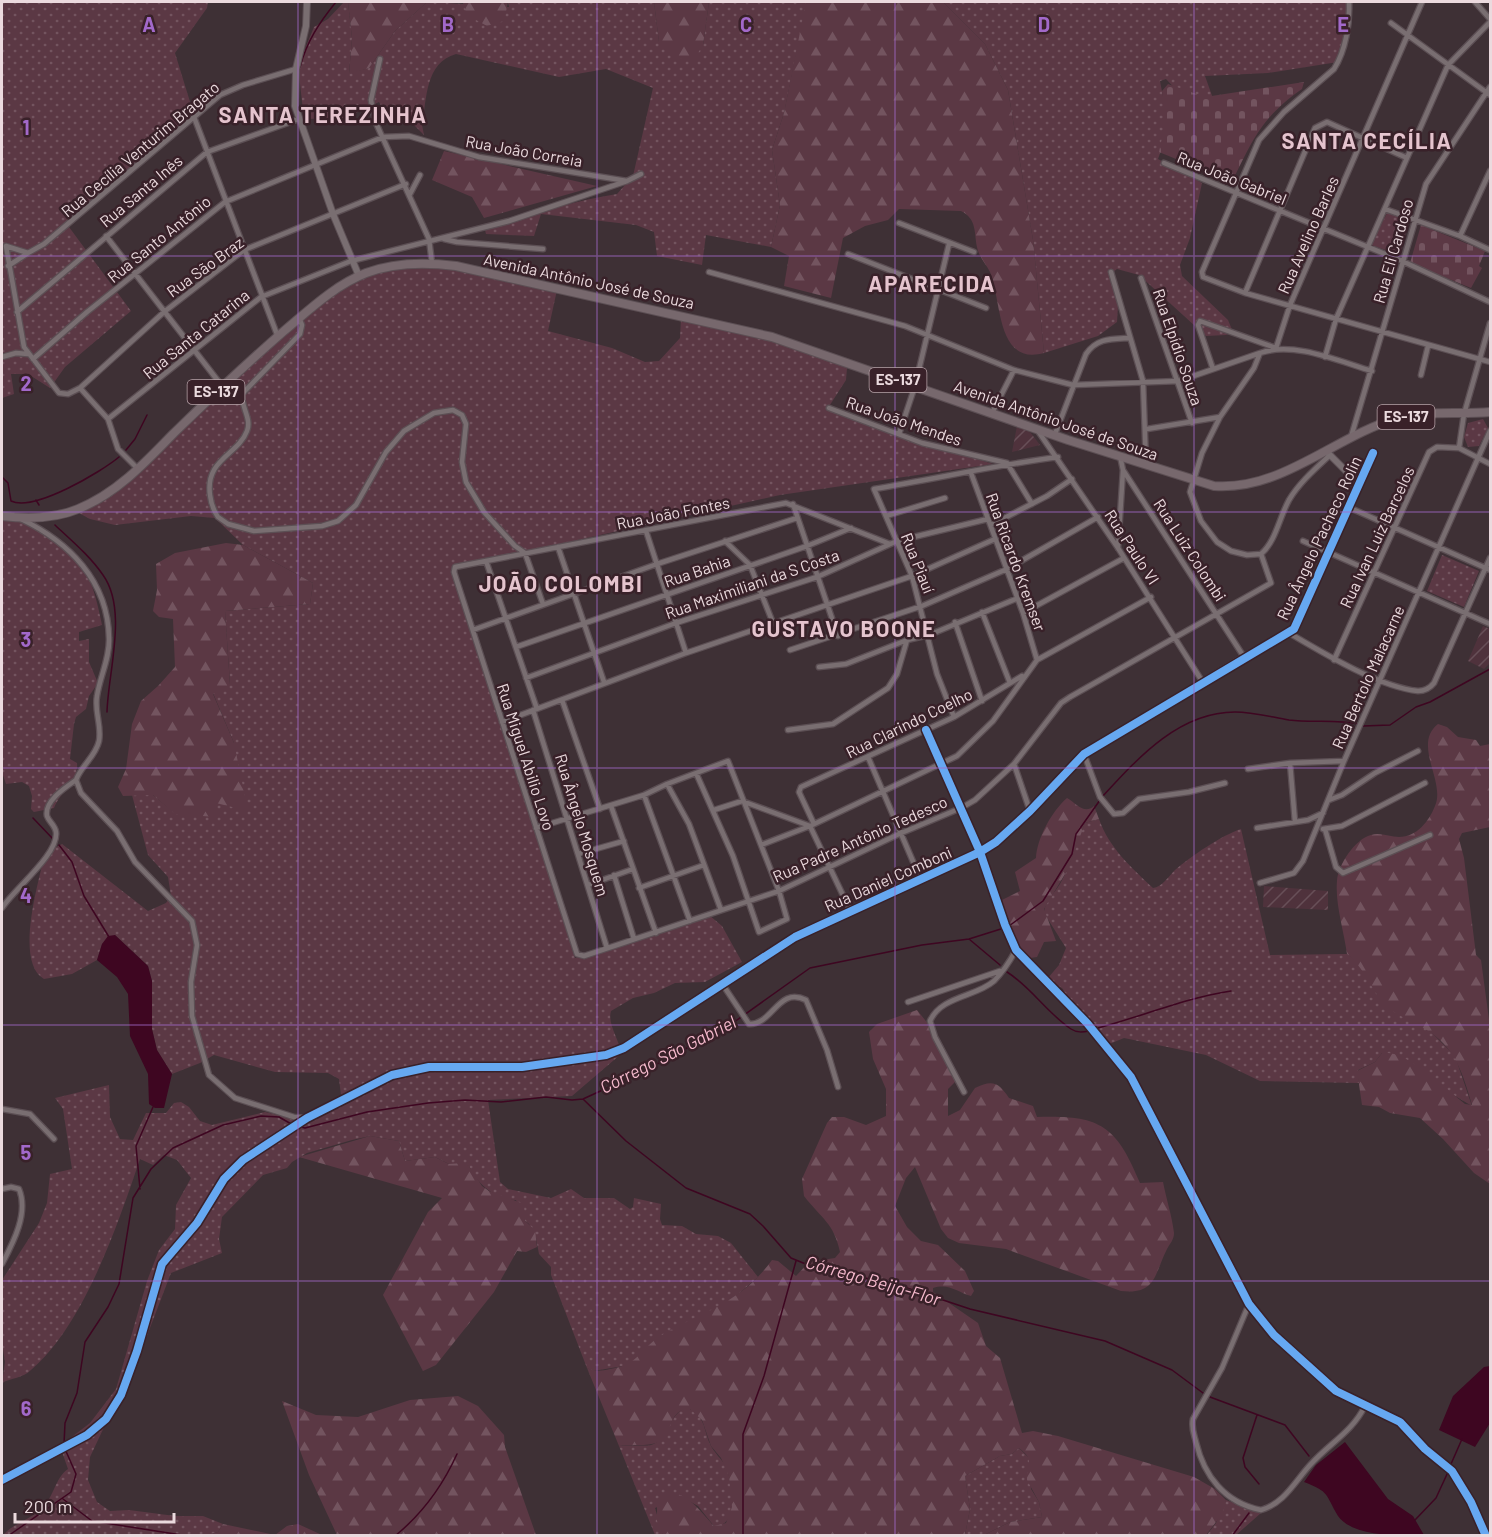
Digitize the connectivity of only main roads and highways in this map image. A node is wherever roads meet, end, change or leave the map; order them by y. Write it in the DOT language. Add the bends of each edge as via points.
graph roads {
  1 [pos="1491,412"];
  2 [pos="2,516"];
  1 -- 2 [label="main road, Avenida Antônio José de Souza / ES-137" via="1400,418 1258,482 1224,487 1192,481 757,333 456,266 397,265 358,276 299,318 222,386 138,469 104,495 79,509 49,516"];
}
